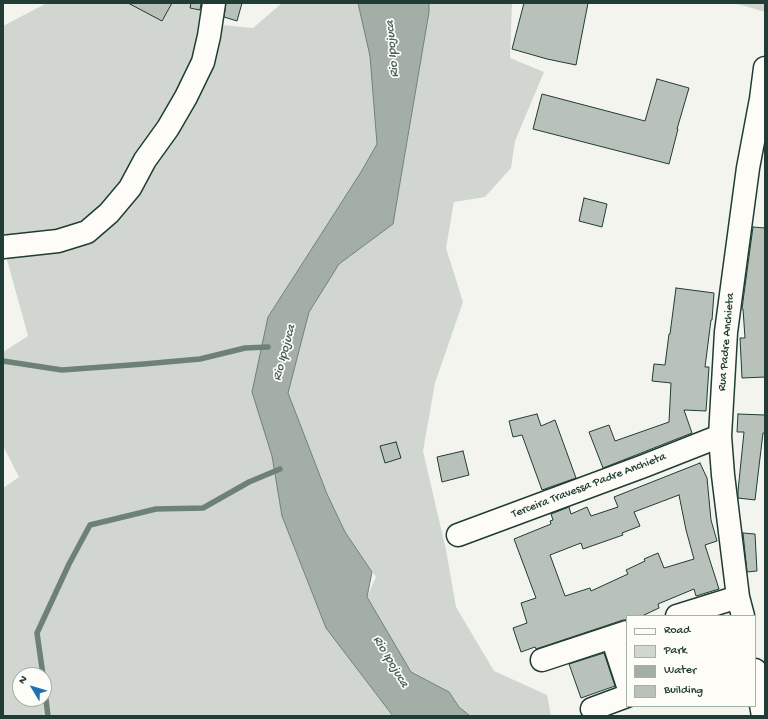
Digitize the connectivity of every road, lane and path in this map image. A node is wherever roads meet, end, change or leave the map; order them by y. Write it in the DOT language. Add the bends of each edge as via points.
graph roads {
  1 [pos="214,3"];
  2 [pos="765,68"];
  3 [pos="756,171"];
  4 [pos="3,247"];
  5 [pos="720,436"];
  6 [pos="458,536"];
  7 [pos="741,607"];
  8 [pos="684,615"];
  9 [pos="619,634"];
  10 [pos="542,660"];
  11 [pos="756,676"];
  12 [pos="626,677"];
  13 [pos="626,696"];
  14 [pos="592,709"];
  15 [pos="763,716"];
  1 -- 4 [label="street" via="203,62 186,97 130,188 109,213 87,232 58,241"];
  2 -- 3 [label="street, Rua Padre Anchieta"];
  3 -- 5 [label="street, Rua Padre Anchieta" via="726,332"];
  5 -- 6 [label="street, Terceira Travessa Padre Anchieta"];
  5 -- 7 [label="street, Rua Padre Anchieta" via="722,475"];
  7 -- 8 [label="street"];
  9 -- 10 [label="street"];
  9 -- 12 [label="street"];
  11 -- 15 [label="street"];
  13 -- 14 [label="street"];
}
